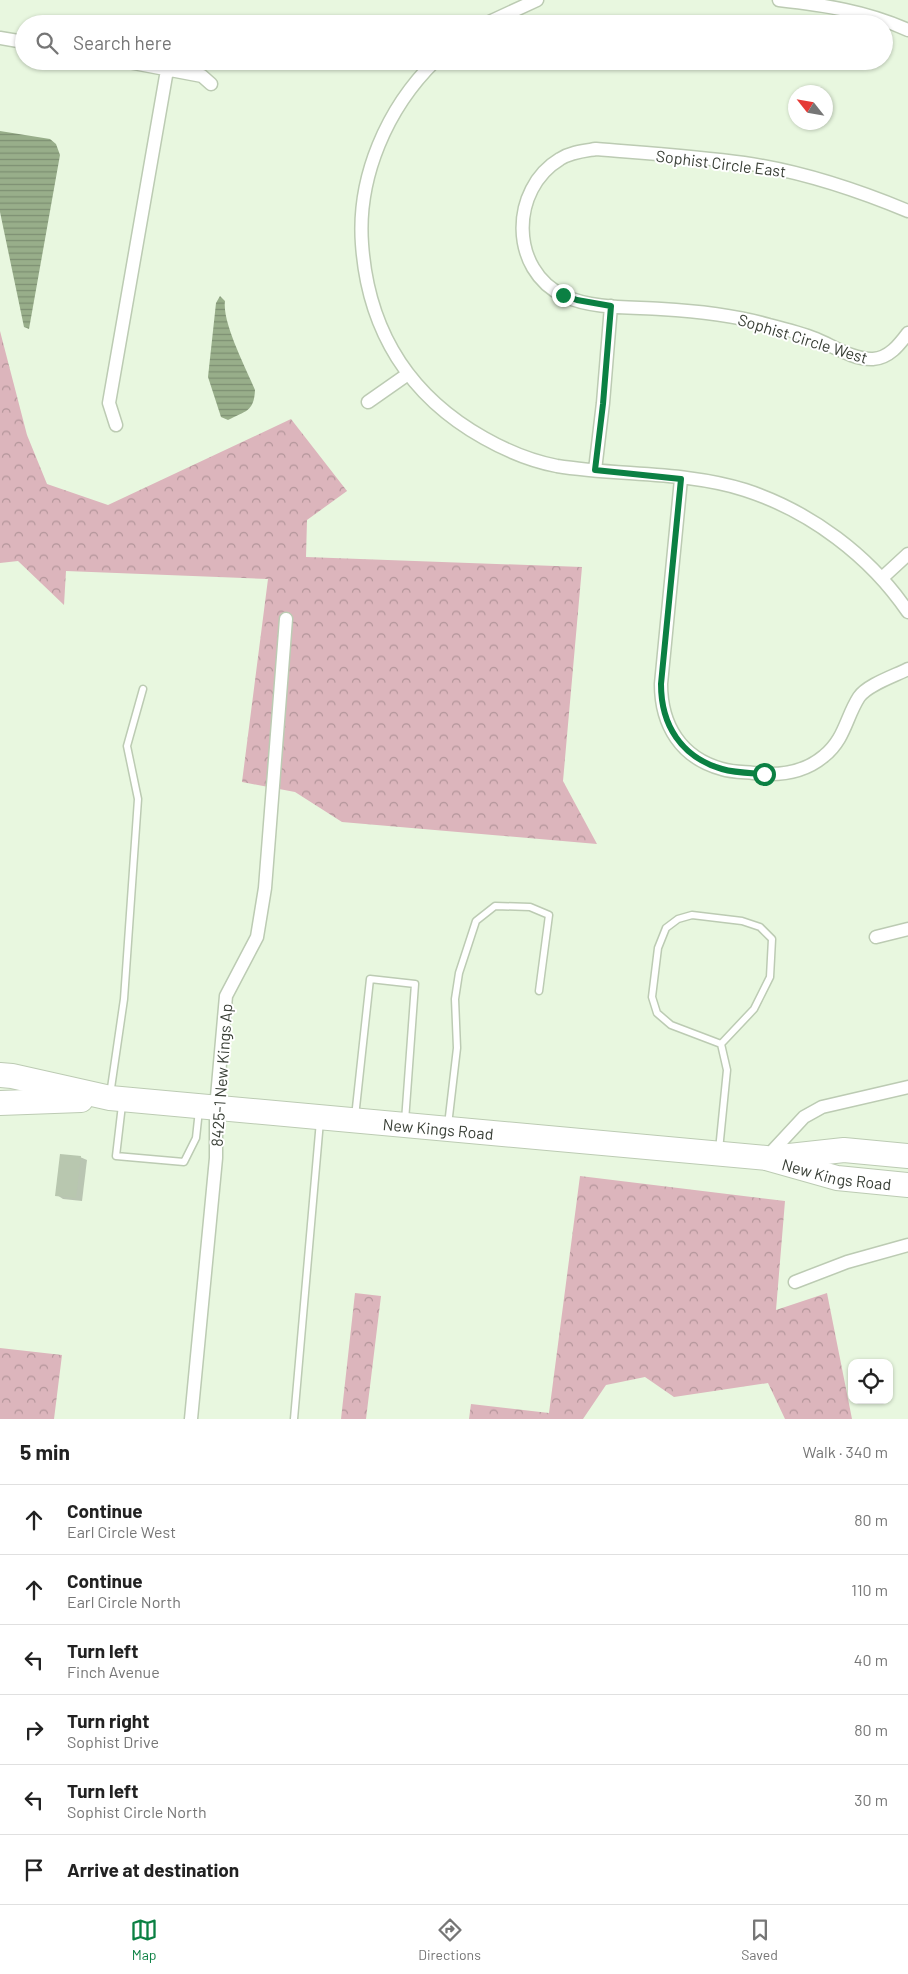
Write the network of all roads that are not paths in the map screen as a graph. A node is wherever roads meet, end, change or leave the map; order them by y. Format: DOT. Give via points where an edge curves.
graph roads {
  1 [pos="537,0"];
  2 [pos="779,0"];
  3 [pos="503,15"];
  4 [pos="868,15"];
  5 [pos="893,24"];
  6 [pos="908,30"];
  7 [pos="0,38"];
  8 [pos="15,40"];
  9 [pos="167,70"];
  10 [pos="427,70"];
  11 [pos="212,84"];
  12 [pos="559,160"];
  13 [pos="908,211"];
  14 [pos="611,306"];
  15 [pos="908,333"];
  16 [pos="408,374"];
  17 [pos="368,402"];
  18 [pos="116,425"];
  19 [pos="595,470"];
  20 [pos="681,479"];
  21 [pos="908,554"];
  22 [pos="882,578"];
  23 [pos="908,612"];
  24 [pos="286,619"];
  25 [pos="908,669"];
  26 [pos="144,690"];
  27 [pos="908,928"];
  28 [pos="876,937"];
  29 [pos="539,991"];
  30 [pos="722,1044"];
  31 [pos="0,1075"];
  32 [pos="908,1086"];
  33 [pos="116,1099"];
  34 [pos="0,1103"];
  35 [pos="208,1107"];
  36 [pos="321,1118"];
  37 [pos="355,1121"];
  38 [pos="405,1125"];
  39 [pos="448,1129"];
  40 [pos="718,1154"];
  41 [pos="908,1156"];
  42 [pos="766,1158"];
  43 [pos="908,1185"];
  44 [pos="908,1245"];
  45 [pos="795,1282"];
  46 [pos="191,1419"];
  47 [pos="294,1419"];
  1 -- 3 [label="street"];
  2 -- 4 [label="street"];
  5 -- 6 [label="street"];
  7 -- 8 [label="street"];
  9 -- 11 [label="street" via="202,76"];
  9 -- 18 [label="street" via="109,403"];
  10 -- 16 [label="street" via="401,102 383,135 366,182 361,236 368,288 384,334"];
  12 -- 13 [label="street, Sophist Circle East" via="574,152 596,149 744,163 825,181"];
  12 -- 14 [label="street, Sophist Circle West" via="531,189 525,206 522,232 528,257 548,285 563,295"];
  14 -- 15 [label="street, Sophist Circle West" via="732,316 814,338 865,359 887,355"];
  14 -- 19 [label="street"];
  16 -- 17 [label="street"];
  16 -- 19 [label="street" via="456,421 499,446 549,464"];
  19 -- 20 [label="street"];
  20 -- 22 [label="street" via="711,482 770,500 826,531"];
  20 -- 25 [label="street" via="661,700 673,735 687,750 703,762 724,770 764,774 786,773 807,767 825,755 838,740 860,696 867,689"];
  21 -- 22 [label="street"];
  22 -- 23 [label="street"];
  24 -- 35 [label="street, 8425-1 New Kings Ap" via="260,927 226,996"];
  26 -- 33 [label="lane" via="127,746 138,798"];
  27 -- 28 [label="street"];
  29 -- 39 [label="lane" via="549,915 530,907 495,906 476,921 458,973 455,999 457,1048"];
  30 -- 30 [label="lane" via="670,1025 657,1013 652,997 658,948 666,928 678,919 692,915 742,921 760,927 772,939 770,977 754,1009"];
  30 -- 40 [label="lane" via="728,1070"];
  31 -- 33 [label="highway, New Kings Road"];
  32 -- 42 [label="street" via="822,1108 804,1117"];
  33 -- 34 [label="highway, New Kings Road"];
  33 -- 35 [label="highway, New Kings Road"];
  33 -- 35 [label="lane" via="116,1156 184,1162"];
  35 -- 36 [label="highway, New Kings Road"];
  35 -- 46 [label="street, 8425-1 New Kings Ap" via="216,1158"];
  36 -- 37 [label="highway, New Kings Road"];
  36 -- 47 [label="lane"];
  37 -- 38 [label="highway, New Kings Road"];
  37 -- 38 [label="lane" via="370,979 415,984"];
  38 -- 39 [label="highway, New Kings Road"];
  39 -- 40 [label="highway, New Kings Road"];
  40 -- 42 [label="highway, New Kings Road"];
  41 -- 42 [label="highway, New Kings Road" via="844,1150"];
  42 -- 43 [label="highway, New Kings Road" via="838,1178"];
  44 -- 45 [label="street" via="847,1262"];
}
